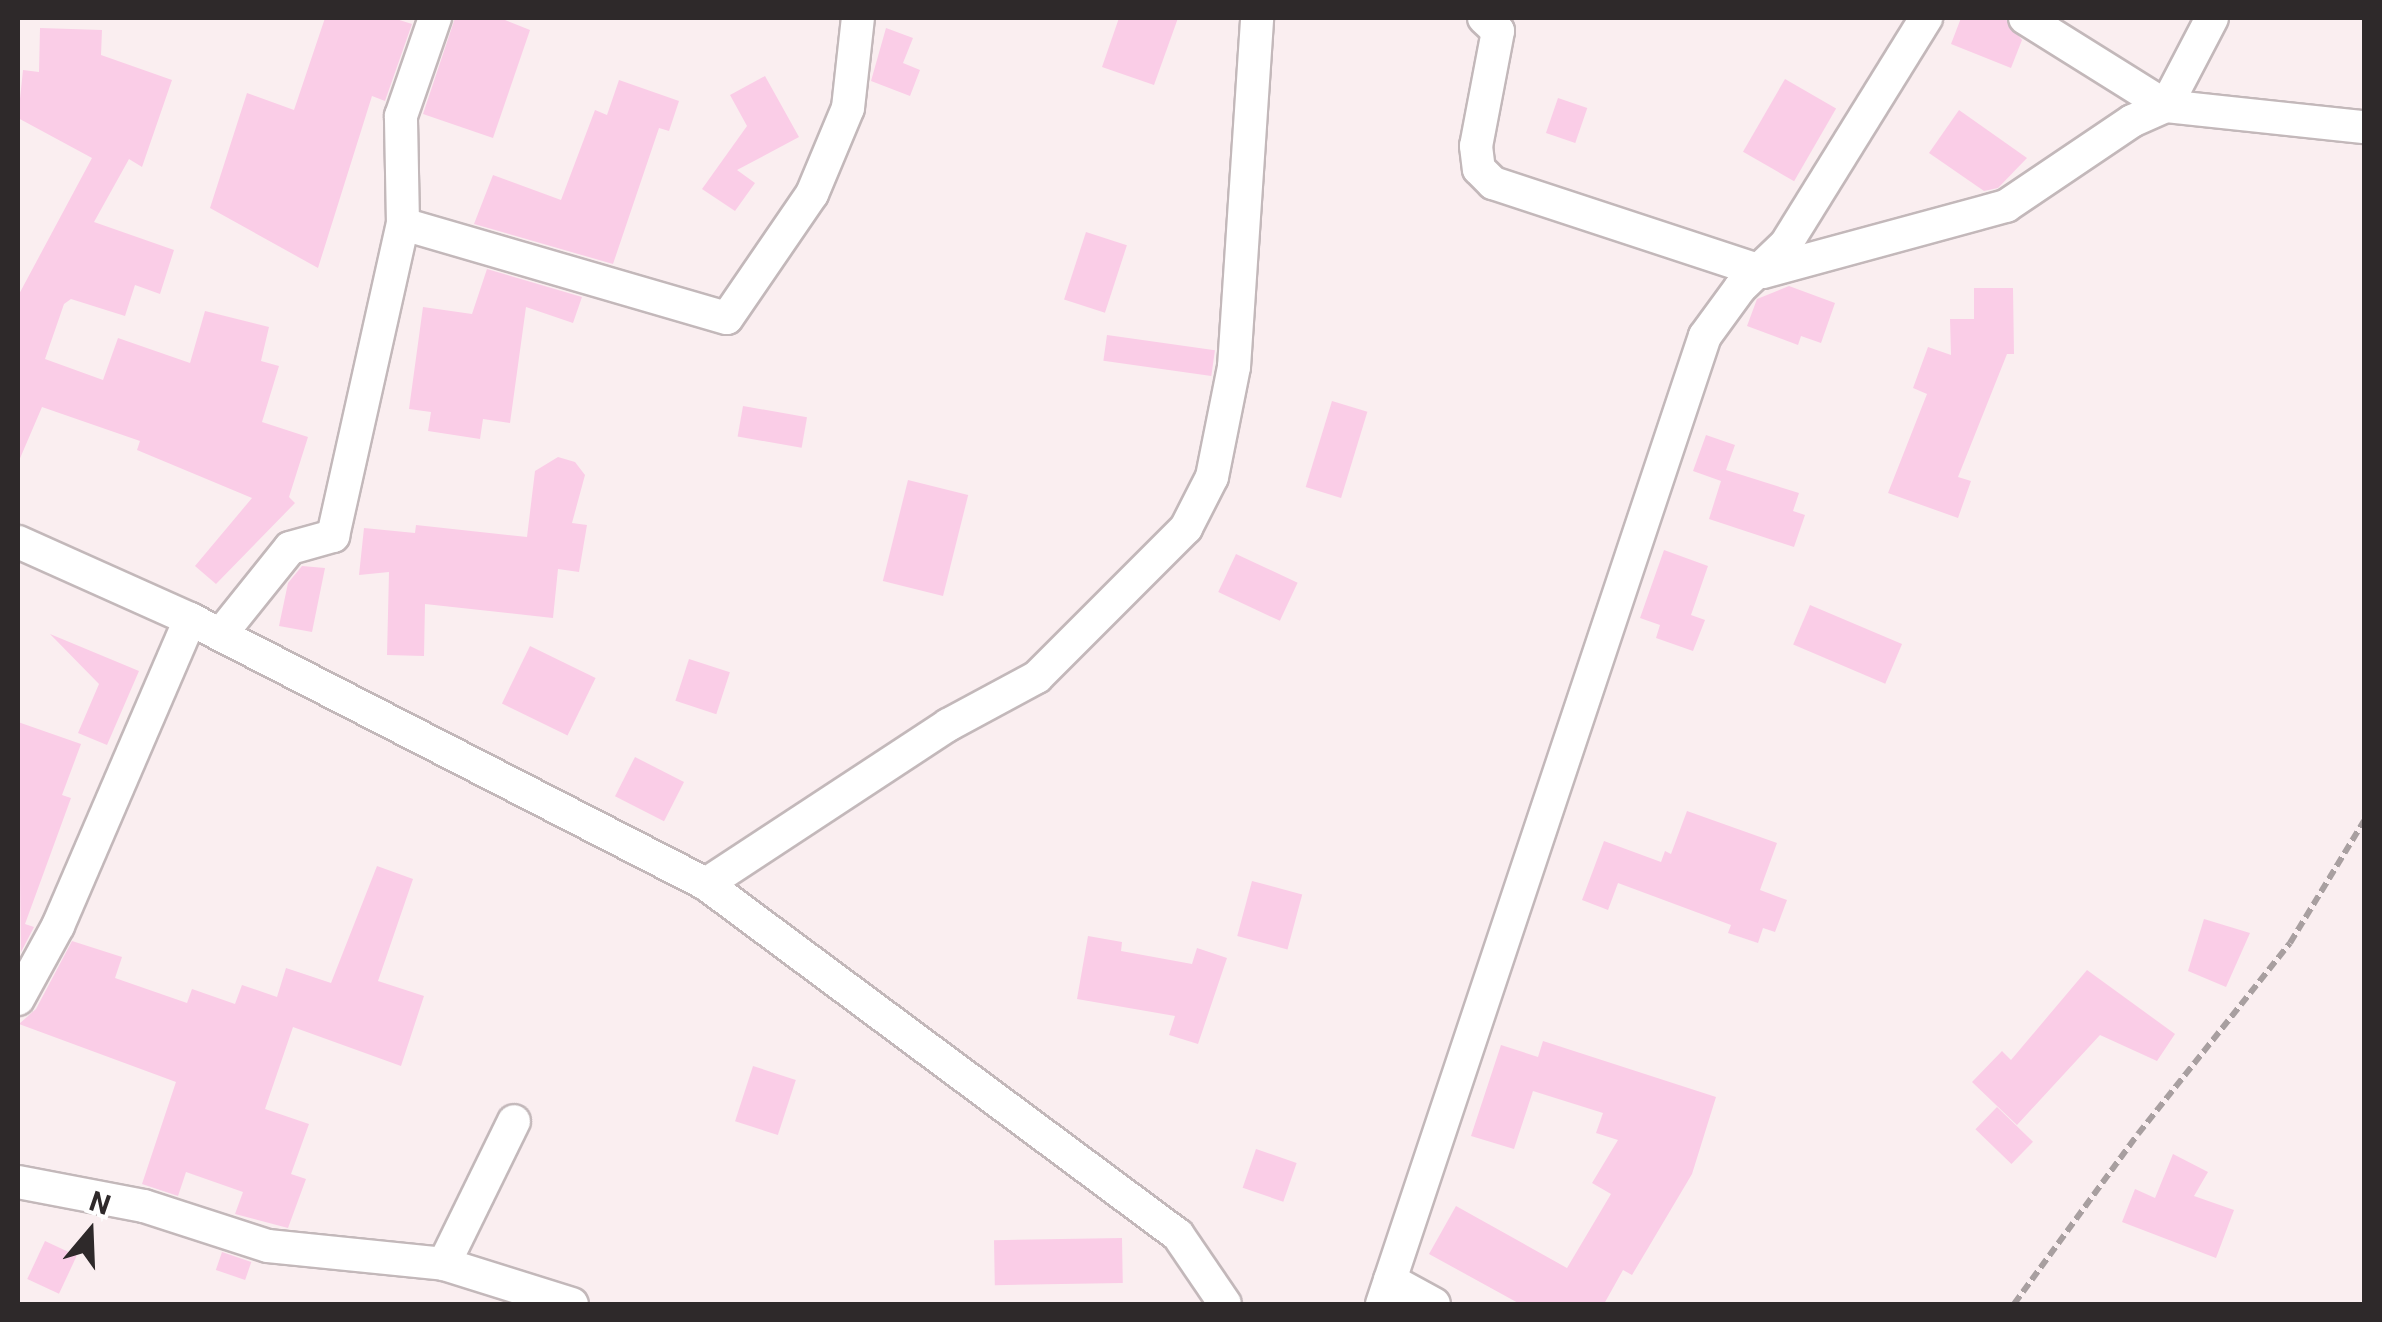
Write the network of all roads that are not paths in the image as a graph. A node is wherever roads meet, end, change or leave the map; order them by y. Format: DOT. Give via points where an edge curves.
graph roads {
  1 [pos="436,18"];
  2 [pos="858,18"];
  3 [pos="1257,18"];
  4 [pos="1484,18"];
  5 [pos="1926,18"];
  6 [pos="2025,18"];
  7 [pos="2212,18"];
  8 [pos="2166,106"];
  9 [pos="2364,128"];
  10 [pos="403,224"];
  11 [pos="1763,272"];
  12 [pos="19,544"];
  13 [pos="190,619"];
  14 [pos="221,634"];
  15 [pos="706,884"];
  16 [pos="18,999"];
  17 [pos="514,1121"];
  18 [pos="18,1182"];
  19 [pos="444,1264"];
  20 [pos="1386,1292"];
  21 [pos="572,1304"];
  22 [pos="1225,1304"];
  23 [pos="1434,1304"];
  1 -- 10 [label="street" via="401,116"];
  2 -- 10 [label="street" via="848,108 812,194 727,318"];
  3 -- 15 [label="street" via="1234,367 1212,477 1186,528 1037,677 948,725"];
  4 -- 11 [label="street" via="1498,31 1476,146 1479,169 1493,183"];
  5 -- 11 [label="street"];
  6 -- 8 [label="street"];
  7 -- 8 [label="street"];
  8 -- 9 [label="street"];
  8 -- 11 [label="street" via="1988,215"];
  10 -- 14 [label="street" via="333,536 290,548"];
  11 -- 20 [label="street" via="1740,288 1704,336"];
  12 -- 13 [label="street"];
  13 -- 14 [label="street"];
  13 -- 16 [label="street" via="58,926"];
  14 -- 15 [label="street"];
  15 -- 22 [label="street" via="1178,1235"];
  17 -- 19 [label="street"];
  18 -- 19 [label="street" via="144,1206 268,1246"];
  19 -- 21 [label="street"];
  20 -- 23 [label="street"];
}
